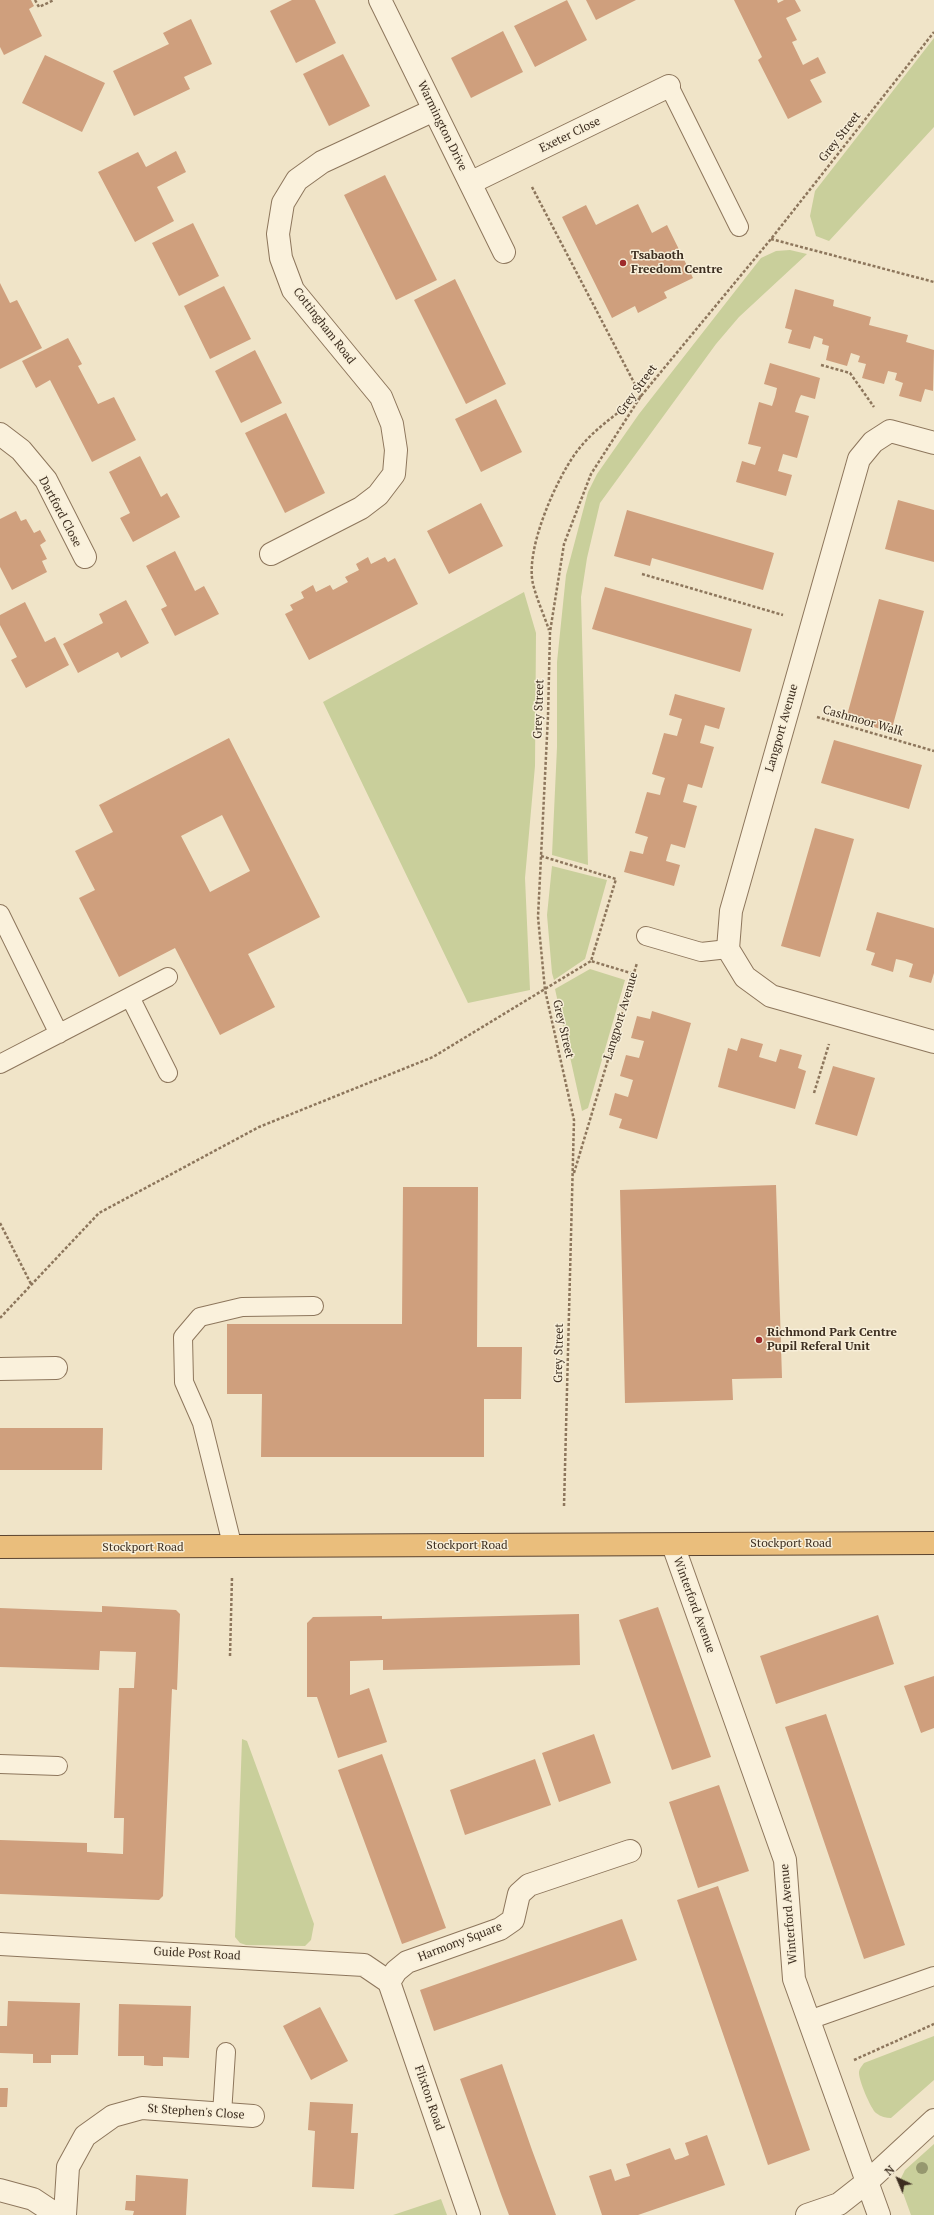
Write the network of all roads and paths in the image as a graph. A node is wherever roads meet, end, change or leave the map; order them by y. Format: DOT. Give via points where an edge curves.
graph roads {
  1 [pos="35,0"];
  2 [pos="54,0"];
  3 [pos="380,0"];
  4 [pos="934,32"];
  5 [pos="669,86"];
  6 [pos="434,110"];
  7 [pos="529,181"];
  8 [pos="470,183"];
  9 [pos="739,227"];
  10 [pos="772,239"];
  11 [pos="504,252"];
  12 [pos="934,282"];
  13 [pos="821,365"];
  14 [pos="641,396"];
  15 [pos="890,431"];
  16 [pos="0,434"];
  17 [pos="934,442"];
  18 [pos="271,554"];
  19 [pos="85,557"];
  20 [pos="642,574"];
  21 [pos="812,623"];
  22 [pos="550,632"];
  23 [pos="788,709"];
  24 [pos="934,751"];
  25 [pos="542,856"];
  26 [pos="0,914"];
  27 [pos="646,936"];
  28 [pos="728,949"];
  29 [pos="591,961"];
  30 [pos="634,974"];
  31 [pos="168,977"];
  32 [pos="545,990"];
  33 [pos="130,997"];
  34 [pos="838,1015"];
  35 [pos="59,1034"];
  36 [pos="934,1042"];
  37 [pos="0,1064"];
  38 [pos="168,1073"];
  39 [pos="814,1093"];
  40 [pos="573,1177"];
  41 [pos="0,1223"];
  42 [pos="31,1284"];
  43 [pos="314,1306"];
  44 [pos="0,1318"];
  45 [pos="56,1368"];
  46 [pos="0,1369"];
  47 [pos="564,1506"];
  48 [pos="934,1543"];
  49 [pos="672,1545"];
  50 [pos="0,1547"];
  51 [pos="233,1548"];
  52 [pos="230,1656"];
  53 [pos="0,1764"];
  54 [pos="58,1766"];
  55 [pos="630,1851"];
  56 [pos="0,1944"];
  57 [pos="934,1976"];
  58 [pos="389,1982"];
  59 [pos="809,2020"];
  60 [pos="934,2024"];
  61 [pos="226,2052"];
  62 [pos="848,2063"];
  63 [pos="222,2114"];
  64 [pos="253,2116"];
  65 [pos="934,2120"];
  66 [pos="867,2182"];
  67 [pos="0,2190"];
  68 [pos="57,2215"];
  69 [pos="64,2215"];
  70 [pos="469,2215"];
  71 [pos="807,2215"];
  72 [pos="879,2215"];
  1 -- 2 [label="path" via="39,7"];
  3 -- 6 [label="street, Warmington Drive"];
  4 -- 10 [label="path, Grey Street"];
  5 -- 8 [label="street, Exeter Close"];
  5 -- 9 [label="lane"];
  6 -- 8 [label="street, Warmington Drive"];
  6 -- 18 [label="street, Cottingham Road" via="322,162 297,180 283,203 278,234 281,258 293,290 381,397 392,424 396,450 394,474 378,495 361,508"];
  7 -- 14 [label="path"];
  8 -- 11 [label="street, Warmington Drive"];
  10 -- 12 [label="path"];
  10 -- 14 [label="path, Grey Street"];
  13 -- 15 [label="path" via="850,373"];
  14 -- 22 [label="path, Grey Street" via="591,474 564,544"];
  14 -- 22 [label="path" via="605,423 575,454 551,498 533,549 533,583"];
  15 -- 17 [label="street"];
  15 -- 21 [label="street, Langport Avenue" via="873,442 859,459"];
  16 -- 19 [label="street, Dartford Close" via="20,450 46,480"];
  20 -- 21 [label="path"];
  21 -- 23 [label="street, Langport Avenue"];
  22 -- 25 [label="path, Grey Street"];
  23 -- 24 [label="path, Cashmoor Walk"];
  23 -- 28 [label="street, Langport Avenue" via="731,911"];
  25 -- 29 [label="path" via="616,879"];
  25 -- 32 [label="path, Grey Street" via="538,916"];
  26 -- 35 [label="lane"];
  27 -- 28 [label="lane" via="701,952"];
  27 -- 30 [label="path, Langport Avenue"];
  28 -- 34 [label="street" via="745,977 770,996"];
  29 -- 30 [label="path"];
  29 -- 32 [label="path"];
  30 -- 40 [label="path, Langport Avenue"];
  31 -- 33 [label="lane"];
  32 -- 40 [label="path, Grey Street" via="574,1120"];
  32 -- 42 [label="path" via="433,1057 259,1127 98,1212"];
  33 -- 35 [label="lane"];
  33 -- 38 [label="lane"];
  34 -- 36 [label="street"];
  34 -- 39 [label="path"];
  35 -- 37 [label="lane"];
  40 -- 47 [label="path, Grey Street"];
  41 -- 42 [label="path"];
  42 -- 44 [label="path"];
  43 -- 51 [label="lane" via="242,1308 200,1317 183,1338 184,1382 202,1423"];
  45 -- 46 [label="street"];
  48 -- 49 [label="highway, Stockport Road"];
  49 -- 51 [label="highway, Stockport Road"];
  49 -- 59 [label="street, Winterford Avenue" via="785,1860 794,1979"];
  50 -- 51 [label="highway, Stockport Road"];
  51 -- 52 [label="path"];
  53 -- 54 [label="lane"];
  55 -- 58 [label="street, Harmony Square" via="529,1885 519,1894 513,1920 500,1929 407,1962 396,1971"];
  56 -- 58 [label="street, Guide Post Road" via="364,1965"];
  57 -- 59 [label="lane"];
  58 -- 70 [label="street, Flixton Road"];
  59 -- 66 [label="street, Winterford Avenue"];
  60 -- 62 [label="path"];
  61 -- 63 [label="lane"];
  63 -- 64 [label="street, St Stephen's Close"];
  63 -- 69 [label="street, St Stephen's Close" via="142,2108 113,2116 85,2136 68,2167"];
  65 -- 66 [label="street"];
  66 -- 71 [label="street" via="840,2204"];
  66 -- 72 [label="street, Winterford Avenue"];
  67 -- 68 [label="street" via="33,2199"];
}
